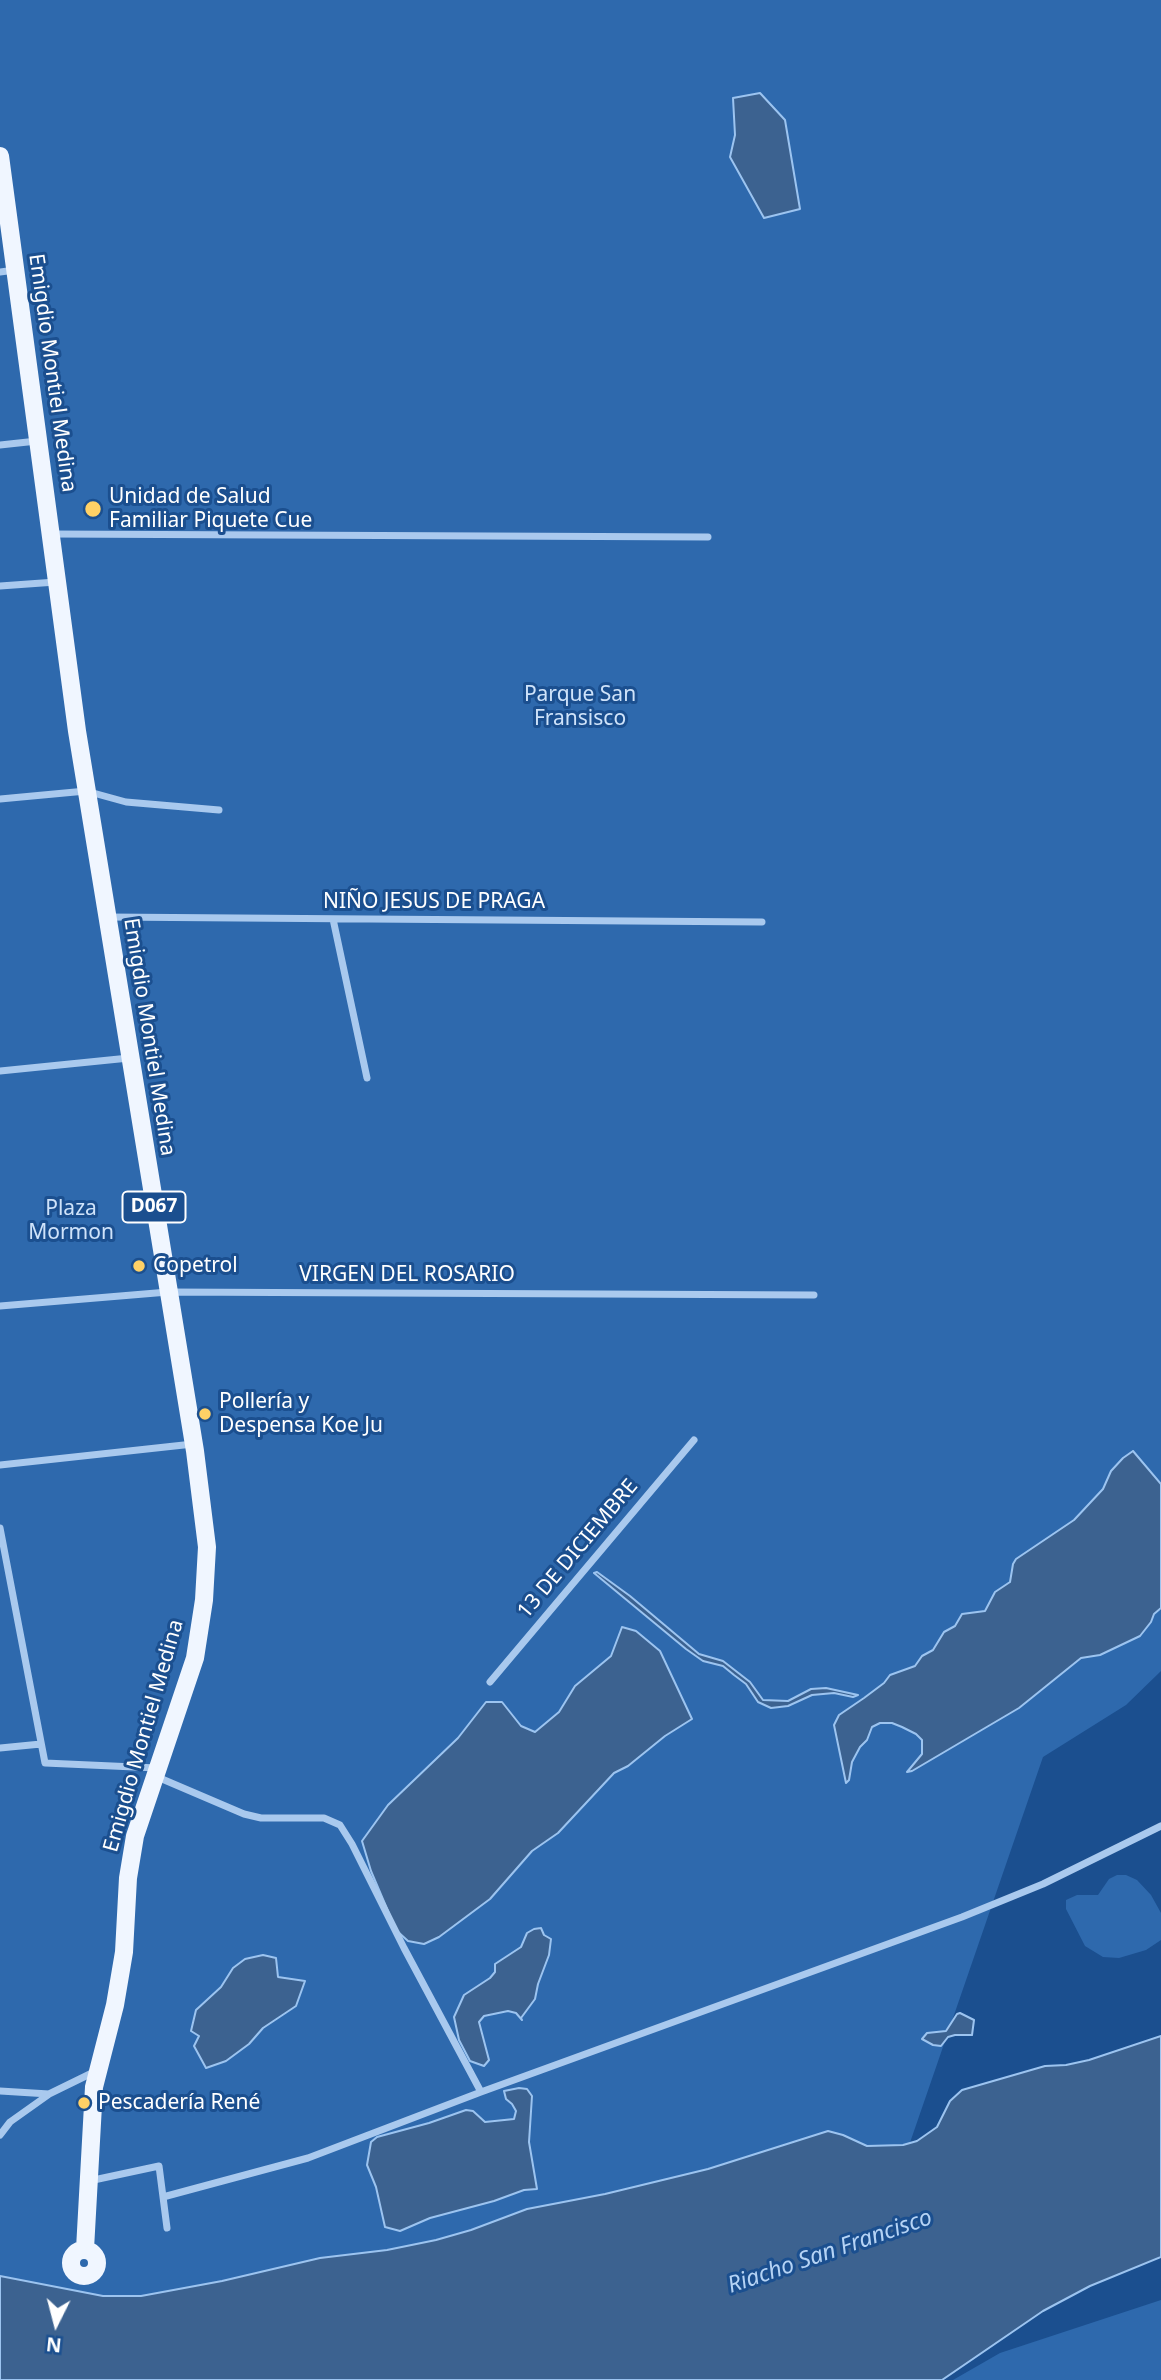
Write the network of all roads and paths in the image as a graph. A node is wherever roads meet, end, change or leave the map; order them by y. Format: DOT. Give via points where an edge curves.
graph roads {
  1 [pos="0,156"];
  2 [pos="8,271"];
  3 [pos="38,441"];
  4 [pos="0,445"];
  5 [pos="50,534"];
  6 [pos="708,537"];
  7 [pos="57,582"];
  8 [pos="0,586"];
  9 [pos="86,791"];
  10 [pos="0,799"];
  11 [pos="219,810"];
  12 [pos="106,917"];
  13 [pos="333,919"];
  14 [pos="762,922"];
  15 [pos="130,1058"];
  16 [pos="0,1071"];
  17 [pos="367,1078"];
  18 [pos="168,1292"];
  19 [pos="814,1295"];
  20 [pos="0,1306"];
  21 [pos="694,1440"];
  22 [pos="193,1444"];
  23 [pos="0,1465"];
  24 [pos="0,1528"];
  25 [pos="3,1568"];
  26 [pos="490,1682"];
  27 [pos="37,1744"];
  28 [pos="0,1748"];
  29 [pos="156,1772"];
  30 [pos="1161,1826"];
  31 [pos="98,2070"];
  32 [pos="0,2091"];
  33 [pos="481,2092"];
  34 [pos="49,2094"];
  35 [pos="0,2136"];
  36 [pos="89,2181"];
  37 [pos="163,2197"];
  38 [pos="167,2228"];
  39 [pos="85,2249"];
  1 -- 2 [label="main road, Emigdio Montiel Medina / D067"];
  2 -- 3 [label="main road, Emigdio Montiel Medina / D067"];
  3 -- 4 [label="street"];
  3 -- 5 [label="main road, Emigdio Montiel Medina / D067"];
  5 -- 6 [label="street"];
  5 -- 7 [label="main road, Emigdio Montiel Medina / D067"];
  7 -- 8 [label="street"];
  7 -- 9 [label="main road, Emigdio Montiel Medina / D067"];
  9 -- 10 [label="street"];
  9 -- 11 [label="street" via="126,803"];
  9 -- 12 [label="main road, Emigdio Montiel Medina / D067"];
  12 -- 13 [label="street, NIÑO JESUS DE PRAGA"];
  12 -- 15 [label="main road, Emigdio Montiel Medina / D067"];
  13 -- 14 [label="street, NIÑO JESUS DE PRAGA"];
  13 -- 17 [label="street"];
  15 -- 16 [label="street"];
  15 -- 18 [label="main road, Emigdio Montiel Medina / D067"];
  18 -- 19 [label="street, VIRGEN DEL ROSARIO"];
  18 -- 20 [label="street, VIRGEN DEL ROSARIO"];
  18 -- 22 [label="main road, Emigdio Montiel Medina / D067"];
  21 -- 26 [label="street, 13 DE DICIEMBRE"];
  22 -- 23 [label="street"];
  22 -- 29 [label="main road, Emigdio Montiel Medina / D067" via="207,1546 204,1600 195,1658"];
  24 -- 25 [label="street"];
  25 -- 27 [label="street"];
  27 -- 28 [label="street"];
  27 -- 29 [label="street" via="45,1763"];
  29 -- 31 [label="main road, Emigdio Montiel Medina / D067" via="135,1836 124,1952"];
  29 -- 33 [label="street" via="244,1814 324,1818 340,1825"];
  30 -- 33 [label="street" via="1043,1884 962,1917"];
  31 -- 34 [label="street"];
  31 -- 36 [label="main road, Emigdio Montiel Medina / D067"];
  32 -- 34 [label="street"];
  33 -- 37 [label="street" via="308,2158"];
  34 -- 35 [label="street" via="10,2122"];
  36 -- 37 [label="street" via="159,2166"];
  36 -- 39 [label="main road, Emigdio Montiel Medina / D067"];
  37 -- 38 [label="street"];
}
